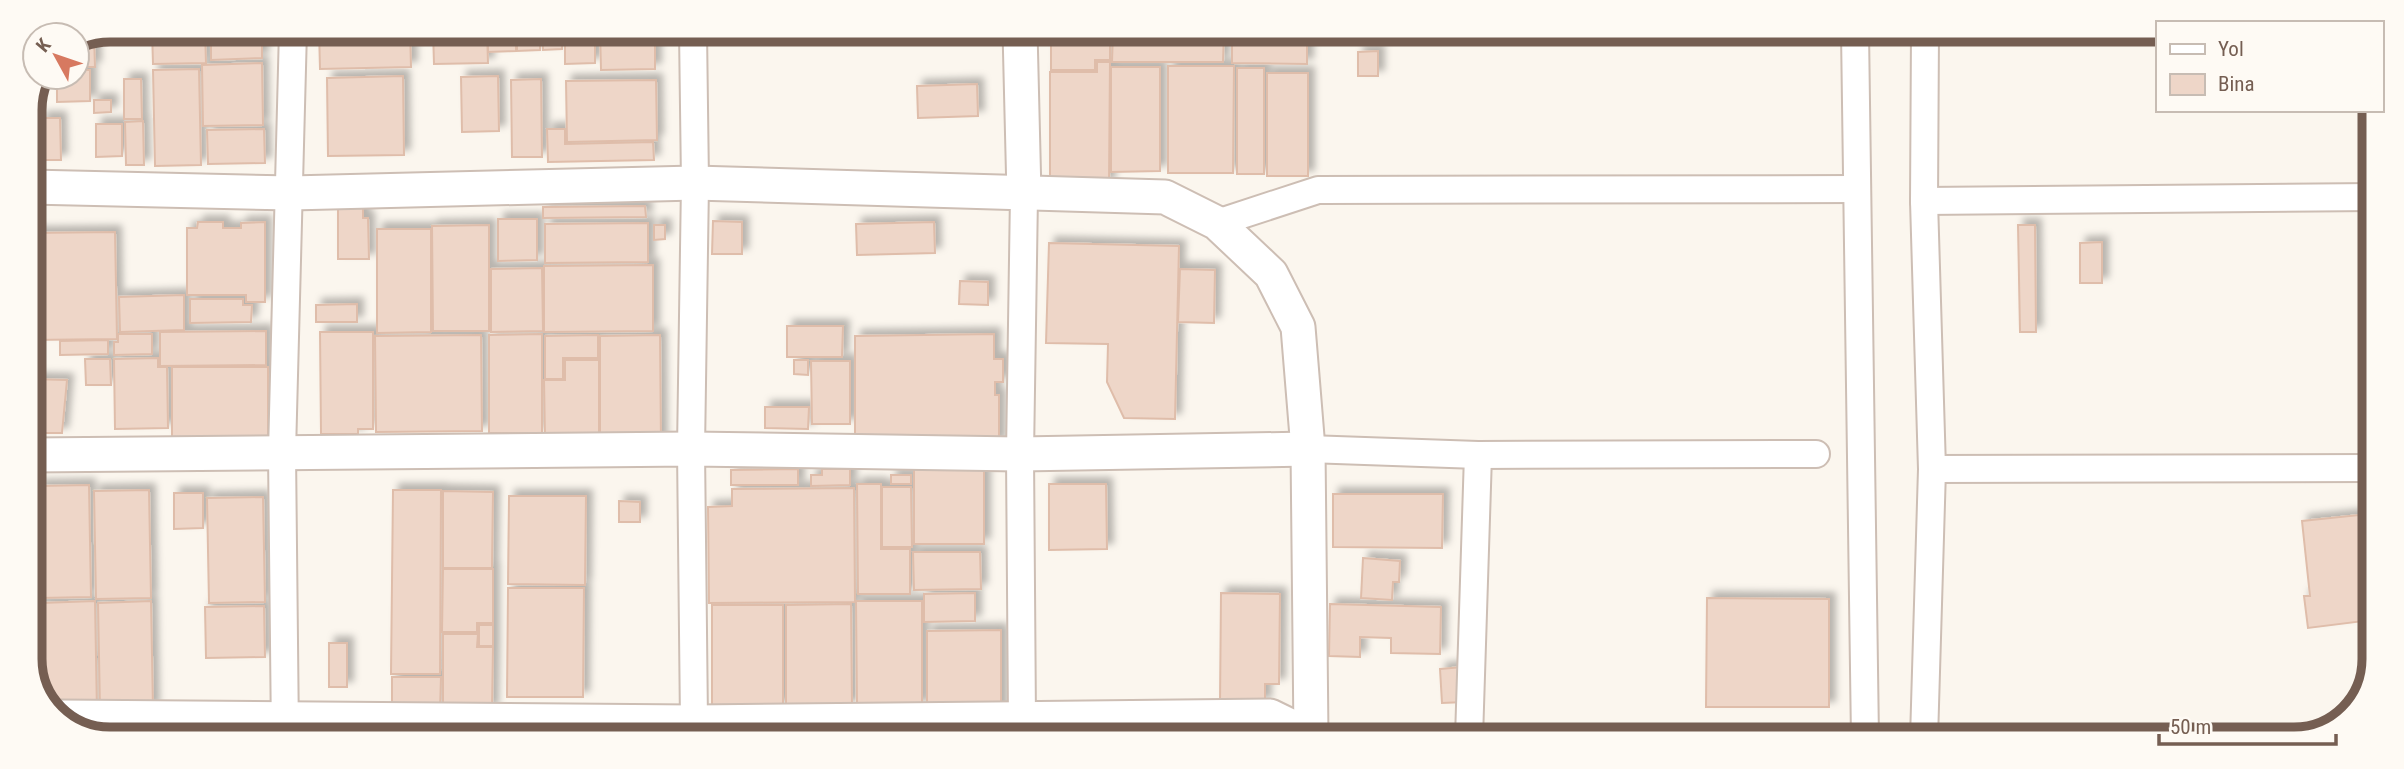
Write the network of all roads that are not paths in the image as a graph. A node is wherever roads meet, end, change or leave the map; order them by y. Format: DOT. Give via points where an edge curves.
graph roads {
  1 [pos="293,42"];
  2 [pos="693,42"];
  3 [pos="1020,42"];
  4 [pos="1855,42"];
  5 [pos="1925,42"];
  6 [pos="695,183"];
  7 [pos="42,187"];
  8 [pos="1857,189"];
  9 [pos="291,193"];
  10 [pos="1024,195"];
  11 [pos="2362,197"];
  12 [pos="1924,201"];
  13 [pos="1217,223"];
  14 [pos="691,449"];
  15 [pos="1308,450"];
  16 [pos="282,452"];
  17 [pos="1020,454"];
  18 [pos="1816,454"];
  19 [pos="42,455"];
  20 [pos="1478,455"];
  21 [pos="2362,468"];
  22 [pos="1932,470"];
  23 [pos="78,719"];
  24 [pos="1022,721"];
  25 [pos="694,722"];
  26 [pos="285,727"];
  27 [pos="1291,727"];
  28 [pos="1310,727"];
  29 [pos="1469,727"];
  30 [pos="1865,727"];
  31 [pos="1924,727"];
  1 -- 9 [label="street"];
  2 -- 6 [label="street"];
  3 -- 10 [label="street"];
  4 -- 8 [label="street"];
  5 -- 12 [label="street"];
  6 -- 9 [label="street"];
  6 -- 10 [label="street"];
  6 -- 14 [label="street"];
  7 -- 9 [label="street"];
  8 -- 13 [label="street" via="1318,190"];
  8 -- 30 [label="street"];
  9 -- 16 [label="street"];
  10 -- 13 [label="street" via="1165,197"];
  10 -- 17 [label="street"];
  11 -- 12 [label="street"];
  12 -- 22 [label="street"];
  13 -- 15 [label="street" via="1271,274 1298,327"];
  14 -- 16 [label="street"];
  14 -- 17 [label="street"];
  14 -- 25 [label="street"];
  15 -- 17 [label="street"];
  15 -- 20 [label="street"];
  15 -- 28 [label="street"];
  16 -- 19 [label="street"];
  16 -- 26 [label="street"];
  17 -- 24 [label="street"];
  18 -- 20 [label="street"];
  20 -- 29 [label="street"];
  21 -- 22 [label="street"];
  22 -- 31 [label="street"];
  23 -- 26 [label="street"];
  24 -- 25 [label="street"];
  24 -- 27 [label="street" via="1270,716"];
  25 -- 26 [label="street"];
}
